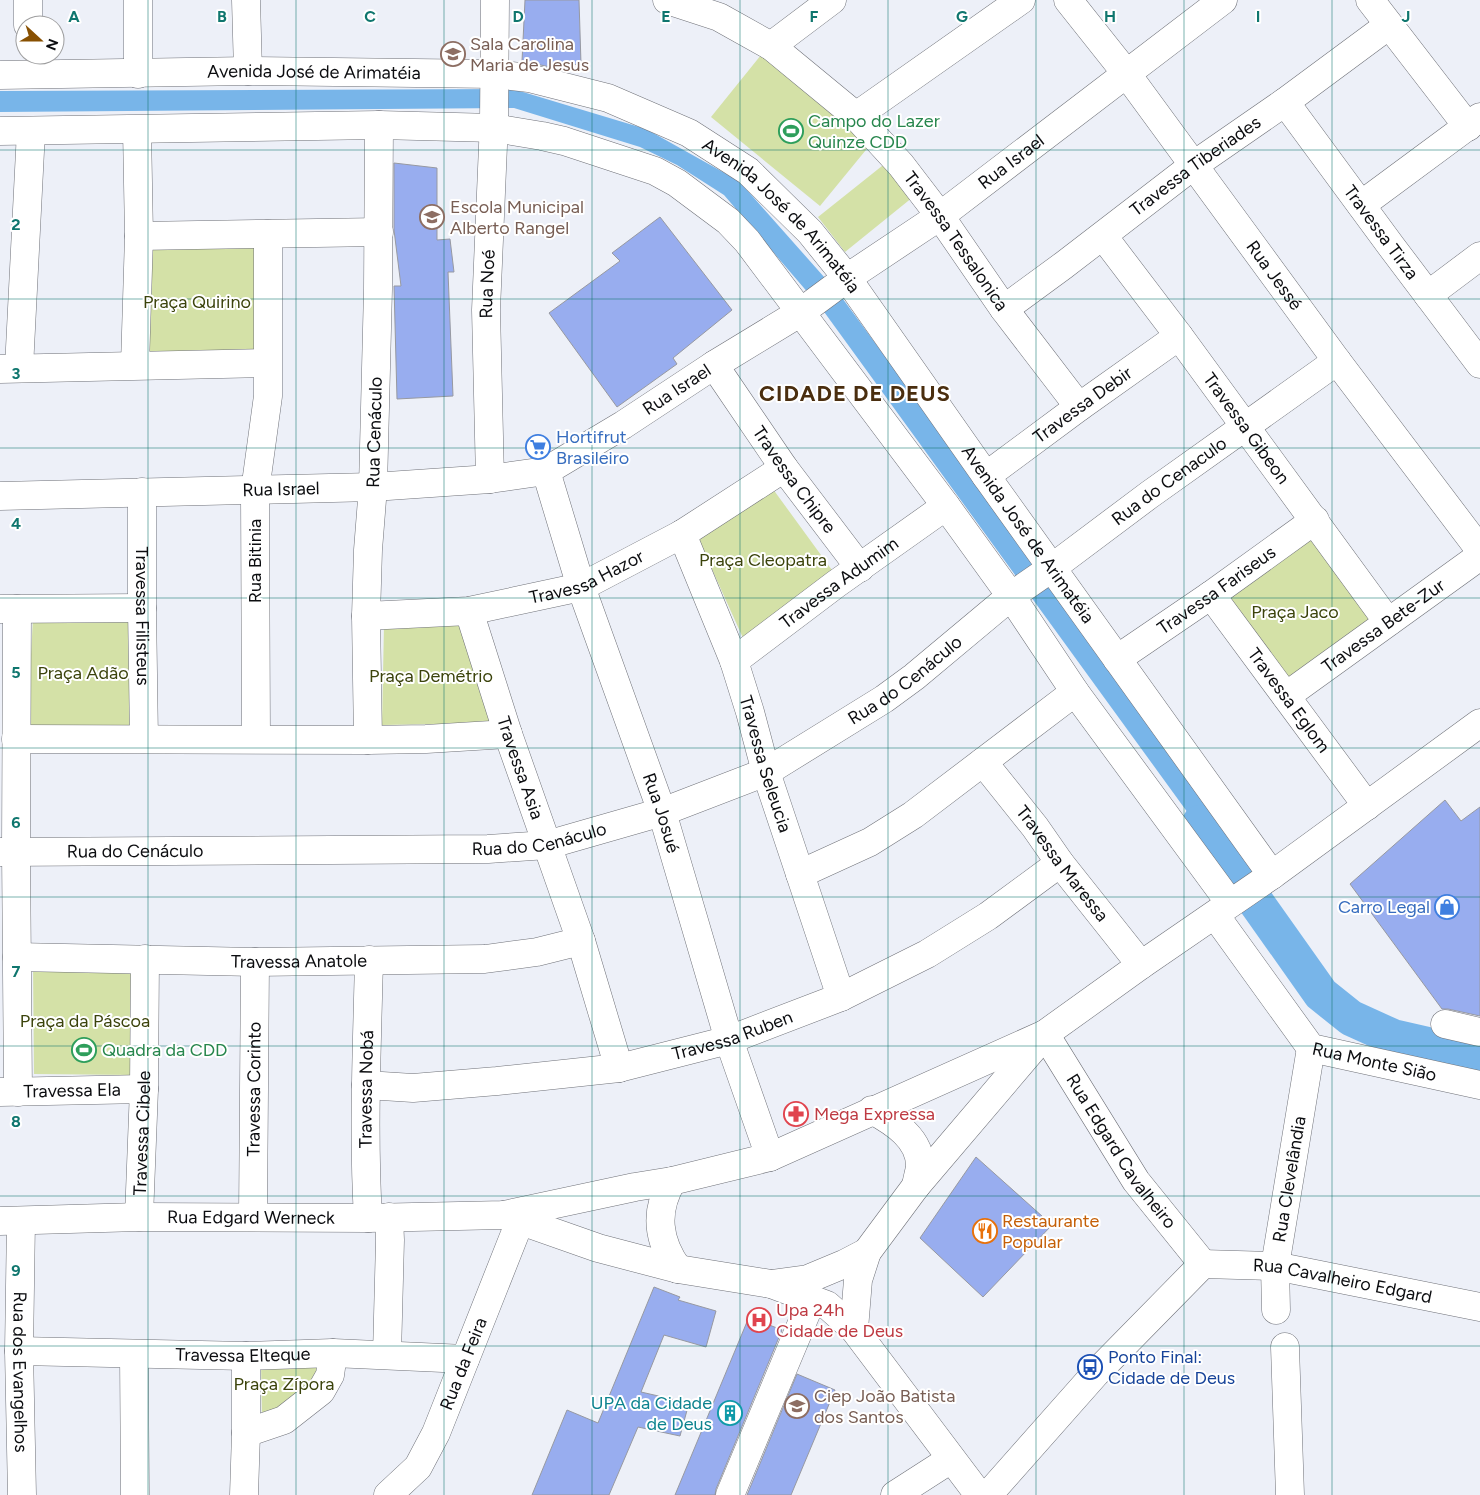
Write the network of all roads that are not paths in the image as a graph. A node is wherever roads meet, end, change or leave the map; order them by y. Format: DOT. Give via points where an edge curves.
graph roads {
  1 [pos="28,0"];
  2 [pos="138,0"];
  3 [pos="246,0"];
  4 [pos="495,0"];
  5 [pos="667,0"];
  6 [pos="832,0"];
  7 [pos="1020,0"];
  8 [pos="1068,0"];
  9 [pos="1223,0"];
  10 [pos="1370,0"];
  11 [pos="719,9"];
  12 [pos="28,15"];
  13 [pos="1389,25"];
  14 [pos="771,46"];
  15 [pos="29,65"];
  16 [pos="248,71"];
  17 [pos="1126,73"];
  18 [pos="138,74"];
  19 [pos="0,75"];
  20 [pos="495,77"];
  21 [pos="1285,102"];
  22 [pos="856,116"];
  23 [pos="1474,122"];
  24 [pos="379,125"];
  25 [pos="494,125"];
  26 [pos="138,130"];
  27 [pos="0,131"];
  28 [pos="31,131"];
  29 [pos="1194,165"];
  30 [pos="1361,205"];
  31 [pos="940,216"];
  32 [pos="379,232"];
  33 [pos="268,234"];
  34 [pos="139,236"];
  35 [pos="1103,236"];
  36 [pos="1480,256"];
  37 [pos="843,280"];
  38 [pos="1428,295"];
  39 [pos="1004,308"];
  40 [pos="804,310"];
  41 [pos="1179,336"];
  42 [pos="1337,361"];
  43 [pos="267,363"];
  44 [pos="1480,364"];
  45 [pos="135,365"];
  46 [pos="714,365"];
  47 [pos="9,369"];
  48 [pos="1079,407"];
  49 [pos="1244,426"];
  50 [pos="784,468"];
  51 [pos="546,471"];
  52 [pos="986,476"];
  53 [pos="490,479"];
  54 [pos="373,486"];
  55 [pos="255,491"];
  56 [pos="142,492"];
  57 [pos="0,496"];
  58 [pos="946,506"];
  59 [pos="1315,520"];
  60 [pos="682,534"];
  61 [pos="1480,550"];
  62 [pos="1480,556"];
  63 [pos="860,568"];
  64 [pos="1048,570"];
  65 [pos="581,586"];
  66 [pos="1014,593"];
  67 [pos="1211,595"];
  68 [pos="142,608"];
  69 [pos="8,609"];
  70 [pos="469,612"];
  71 [pos="366,616"];
  72 [pos="1388,622"];
  73 [pos="1117,659"];
  74 [pos="734,661"];
  75 [pos="1075,692"];
  76 [pos="1286,696"];
  77 [pos="1480,723"];
  78 [pos="508,734"];
  79 [pos="16,739"];
  80 [pos="144,739"];
  81 [pos="256,739"];
  82 [pos="368,740"];
  83 [pos="983,762"];
  84 [pos="766,772"];
  85 [pos="1367,806"];
  86 [pos="662,812"];
  87 [pos="547,845"];
  88 [pos="8,851"];
  89 [pos="1060,863"];
  90 [pos="800,874"];
  91 [pos="1268,878"];
  92 [pos="1228,905"];
  93 [pos="581,942"];
  94 [pos="18,958"];
  95 [pos="145,959"];
  96 [pos="369,960"];
  97 [pos="255,962"];
  98 [pos="1141,965"];
  99 [pos="841,997"];
  100 [pos="1445,1024"];
  101 [pos="1480,1032"];
  102 [pos="1045,1034"];
  103 [pos="729,1040"];
  104 [pos="1311,1048"];
  105 [pos="619,1068"];
  106 [pos="366,1085"];
  107 [pos="1480,1085"];
  108 [pos="144,1089"];
  109 [pos="9,1092"];
  110 [pos="872,1110"];
  111 [pos="770,1156"];
  112 [pos="672,1182"];
  113 [pos="916,1186"];
  114 [pos="139,1217"];
  115 [pos="253,1217"];
  116 [pos="378,1218"];
  117 [pos="512,1218"];
  118 [pos="11,1221"];
  119 [pos="867,1252"];
  120 [pos="1203,1264"];
  121 [pos="1275,1266"];
  122 [pos="678,1270"];
  123 [pos="771,1284"];
  124 [pos="812,1299"];
  125 [pos="1480,1307"];
  126 [pos="1276,1310"];
  127 [pos="854,1330"];
  128 [pos="1285,1347"];
  129 [pos="19,1351"];
  130 [pos="333,1353"];
  131 [pos="134,1354"];
  132 [pos="387,1354"];
  133 [pos="246,1356"];
  134 [pos="465,1359"];
  135 [pos="246,1433"];
  136 [pos="11,1458"];
  137 [pos="951,1459"];
  138 [pos="22,1495"];
  139 [pos="135,1495"];
  140 [pos="244,1495"];
  141 [pos="388,1495"];
  142 [pos="730,1495"];
  143 [pos="895,1495"];
  144 [pos="979,1495"];
  145 [pos="988,1495"];
  146 [pos="1290,1495"];
  1 -- 12 [label="street"];
  2 -- 18 [label="street"];
  3 -- 16 [label="street"];
  4 -- 20 [label="street, Rua Noé"];
  5 -- 11 [label="street, Travessa Tessalonica"];
  6 -- 14 [label="street"];
  7 -- 22 [label="street"];
  8 -- 17 [label="street, Rua Jessé"];
  9 -- 17 [label="street, Rua Israel"];
  10 -- 13 [label="street"];
  11 -- 14 [label="street, Travessa Tessalonica"];
  13 -- 21 [label="street, Travessa Tiberiades"];
  13 -- 23 [label="street"];
  14 -- 22 [label="street, Travessa Tessalonica"];
  15 -- 18 [label="street, Avenida José de Arimatéia"];
  15 -- 19 [label="street, Avenida José de Arimatéia"];
  16 -- 18 [label="street, Avenida José de Arimatéia"];
  16 -- 20 [label="street, Avenida José de Arimatéia"];
  17 -- 29 [label="street, Rua Jessé"];
  17 -- 31 [label="street, Rua Israel"];
  20 -- 25 [label="street, Rua Noé"];
  20 -- 37 [label="street, Avenida José de Arimatéia" via="529,78 608,98 689,133 748,171 810,232"];
  21 -- 29 [label="street, Travessa Tiberiades"];
  21 -- 30 [label="street, Travessa Tirza"];
  22 -- 31 [label="street, Travessa Tessalonica" via="901,165"];
  23 -- 30 [label="street"];
  24 -- 25 [label="street"];
  24 -- 26 [label="street"];
  24 -- 32 [label="street, Rua Cenáculo"];
  25 -- 40 [label="street" via="564,141 655,171 677,184 728,220"];
  25 -- 53 [label="street, Rua Noé" via="486,310"];
  26 -- 28 [label="street"];
  26 -- 34 [label="street"];
  27 -- 28 [label="street"];
  28 -- 47 [label="street"];
  29 -- 35 [label="street, Travessa Tiberiades"];
  29 -- 42 [label="street, Rua Jessé"];
  30 -- 38 [label="street, Travessa Tirza"];
  31 -- 37 [label="street, Rua Israel"];
  31 -- 39 [label="street, Travessa Tessalonica"];
  32 -- 33 [label="street"];
  32 -- 54 [label="street, Rua Cenáculo"];
  33 -- 34 [label="street"];
  33 -- 43 [label="street, Rua Bitinia"];
  34 -- 45 [label="street"];
  35 -- 39 [label="street, Travessa Tiberiades"];
  35 -- 41 [label="street, Travessa Gibeon"];
  36 -- 38 [label="street"];
  37 -- 40 [label="street, Rua Israel"];
  37 -- 52 [label="street, Avenida José de Arimatéia"];
  38 -- 44 [label="street, Travessa Tirza"];
  39 -- 48 [label="street, Travessa Tessalonica"];
  40 -- 46 [label="street, Rua Israel"];
  40 -- 58 [label="street"];
  41 -- 48 [label="street, Travessa Debir"];
  41 -- 49 [label="street, Travessa Gibeon"];
  42 -- 49 [label="street, Rua do Cenaculo"];
  42 -- 61 [label="street, Rua Jessé"];
  43 -- 45 [label="street"];
  43 -- 55 [label="street, Rua Bitinia" via="268,396"];
  45 -- 47 [label="street"];
  46 -- 50 [label="street, Travessa Chipre"];
  46 -- 51 [label="street, Rua Israel" via="624,425"];
  48 -- 52 [label="street, Travessa Debir"];
  49 -- 59 [label="street, Travessa Gibeon"];
  49 -- 64 [label="street, Rua do Cenaculo"];
  50 -- 60 [label="street, Travessa Hazor"];
  50 -- 63 [label="street, Travessa Chipre"];
  51 -- 53 [label="street, Rua Israel"];
  51 -- 65 [label="street, Rua Josué"];
  52 -- 64 [label="street, Avenida José de Arimatéia"];
  53 -- 54 [label="street, Rua Israel"];
  54 -- 55 [label="street, Rua Israel"];
  54 -- 71 [label="street, Rua Cenáculo"];
  55 -- 56 [label="street, Rua Israel"];
  55 -- 81 [label="street, Rua Bitinia"];
  56 -- 57 [label="street, Rua Israel"];
  56 -- 68 [label="street, Travessa Filisteus"];
  58 -- 63 [label="street, Travessa Adumim"];
  58 -- 66 [label="street"];
  59 -- 67 [label="street, Travessa Fariseus"];
  59 -- 72 [label="street, Travessa Gibeon"];
  60 -- 65 [label="street, Travessa Hazor"];
  60 -- 74 [label="street, Travessa Seleucia"];
  62 -- 72 [label="street, Travessa Bete-Zur"];
  63 -- 74 [label="street, Travessa Adumim"];
  64 -- 66 [label="street, Rua do Cenaculo"];
  64 -- 73 [label="street, Avenida José de Arimatéia"];
  65 -- 70 [label="street, Travessa Hazor"];
  65 -- 86 [label="street, Rua Josué"];
  66 -- 75 [label="street"];
  66 -- 84 [label="street, Rua do Cenáculo" via="884,699"];
  67 -- 73 [label="street, Travessa Fariseus"];
  67 -- 76 [label="street, Travessa Eglom"];
  68 -- 69 [label="street"];
  68 -- 80 [label="street, Travessa Filisteus"];
  69 -- 79 [label="street"];
  70 -- 71 [label="street, Travessa Hazor"];
  70 -- 78 [label="street, Travessa Asia"];
  71 -- 82 [label="street, Rua Cenáculo"];
  72 -- 76 [label="street, Travessa Bete-Zur"];
  73 -- 91 [label="street, Avenida José de Arimatéia"];
  74 -- 84 [label="street, Travessa Seleucia"];
  75 -- 83 [label="street"];
  75 -- 92 [label="street"];
  76 -- 85 [label="street, Travessa Eglom"];
  77 -- 85 [label="street"];
  78 -- 82 [label="street"];
  78 -- 87 [label="street, Travessa Asia"];
  79 -- 80 [label="street"];
  79 -- 88 [label="street"];
  80 -- 81 [label="street"];
  81 -- 82 [label="street"];
  83 -- 89 [label="street, Travessa Maressa"];
  83 -- 90 [label="street" via="921,810 870,842"];
  84 -- 86 [label="street, Rua do Cenáculo"];
  84 -- 90 [label="street, Travessa Seleucia"];
  85 -- 91 [label="street"];
  86 -- 87 [label="street, Rua do Cenáculo"];
  86 -- 103 [label="street, Rua Josué"];
  87 -- 88 [label="street, Rua do Cenáculo" via="478,849"];
  87 -- 93 [label="street, Travessa Asia"];
  88 -- 94 [label="street"];
  89 -- 98 [label="street, Travessa Maressa"];
  89 -- 99 [label="street, Travessa Ruben" via="988,916 927,954"];
  90 -- 99 [label="street, Travessa Seleucia"];
  91 -- 92 [label="street"];
  92 -- 98 [label="street"];
  92 -- 104 [label="street, Rua Monte Sião"];
  93 -- 96 [label="street, Travessa Anatole" via="485,959"];
  93 -- 105 [label="street, Travessa Asia"];
  94 -- 95 [label="street, Travessa Anatole"];
  94 -- 109 [label="street"];
  95 -- 97 [label="street, Travessa Anatole"];
  95 -- 108 [label="street, Travessa Cibele"];
  96 -- 97 [label="street, Travessa Anatole"];
  96 -- 106 [label="street, Travessa Nobá"];
  97 -- 115 [label="street, Travessa Corinto"];
  98 -- 102 [label="street"];
  99 -- 103 [label="street, Travessa Ruben"];
  100 -- 101 [label="street"];
  102 -- 110 [label="street"];
  102 -- 113 [label="street"];
  102 -- 120 [label="street, Rua Edgard Cavalheiro" via="1136,1181"];
  103 -- 105 [label="street, Travessa Ruben"];
  103 -- 111 [label="street, Rua Josué"];
  104 -- 107 [label="street, Rua Monte Sião"];
  104 -- 121 [label="street, Rua Clevelândia"];
  105 -- 106 [label="street, Travessa Ruben" via="422,1087"];
  106 -- 116 [label="street, Travessa Nobá" via="366,1189"];
  108 -- 109 [label="street, Travessa Ela"];
  108 -- 114 [label="street, Travessa Cibele"];
  110 -- 111 [label="street"];
  110 -- 113 [label="street" via="888,1118 907,1134 915,1146 920,1168"];
  111 -- 112 [label="street"];
  112 -- 117 [label="street" via="635,1187"];
  112 -- 122 [label="street" via="662,1202 660,1220 666,1251"];
  113 -- 119 [label="street"];
  114 -- 115 [label="street, Rua Edgard Werneck"];
  114 -- 118 [label="street, Rua Edgard Werneck"];
  115 -- 116 [label="street, Rua Edgard Werneck"];
  116 -- 117 [label="street, Rua Edgard Werneck"];
  116 -- 132 [label="street, Travessa Nobá" via="390,1240"];
  117 -- 122 [label="street" via="598,1248"];
  117 -- 134 [label="street, Rua da Feira"];
  118 -- 129 [label="street, Rua dos Evangelhos"];
  119 -- 123 [label="street" via="808,1279"];
  119 -- 127 [label="street" via="858,1280"];
  120 -- 121 [label="street, Rua Cavalheiro Edgard"];
  120 -- 145 [label="street" via="1096,1373"];
  121 -- 125 [label="street, Rua Cavalheiro Edgard"];
  121 -- 126 [label="street, Rua Clevelândia"];
  122 -- 123 [label="street"];
  123 -- 124 [label="street"];
  124 -- 127 [label="street" via="827,1305"];
  124 -- 142 [label="street"];
  127 -- 137 [label="street"];
  128 -- 146 [label="street"];
  129 -- 131 [label="street, Travessa Elteque"];
  129 -- 136 [label="street, Rua dos Evangelhos"];
  130 -- 132 [label="street, Travessa Elteque"];
  130 -- 133 [label="street, Travessa Elteque"];
  130 -- 135 [label="street" via="330,1375 321,1391 284,1420"];
  131 -- 133 [label="street, Travessa Elteque"];
  131 -- 139 [label="street"];
  132 -- 134 [label="street, Travessa Elteque"];
  133 -- 135 [label="street"];
  134 -- 141 [label="street, Rua da Feira" via="436,1433 418,1467"];
  135 -- 140 [label="street"];
  136 -- 138 [label="street, Rua dos Evangelhos"];
  137 -- 143 [label="street"];
  137 -- 144 [label="street"];
}
